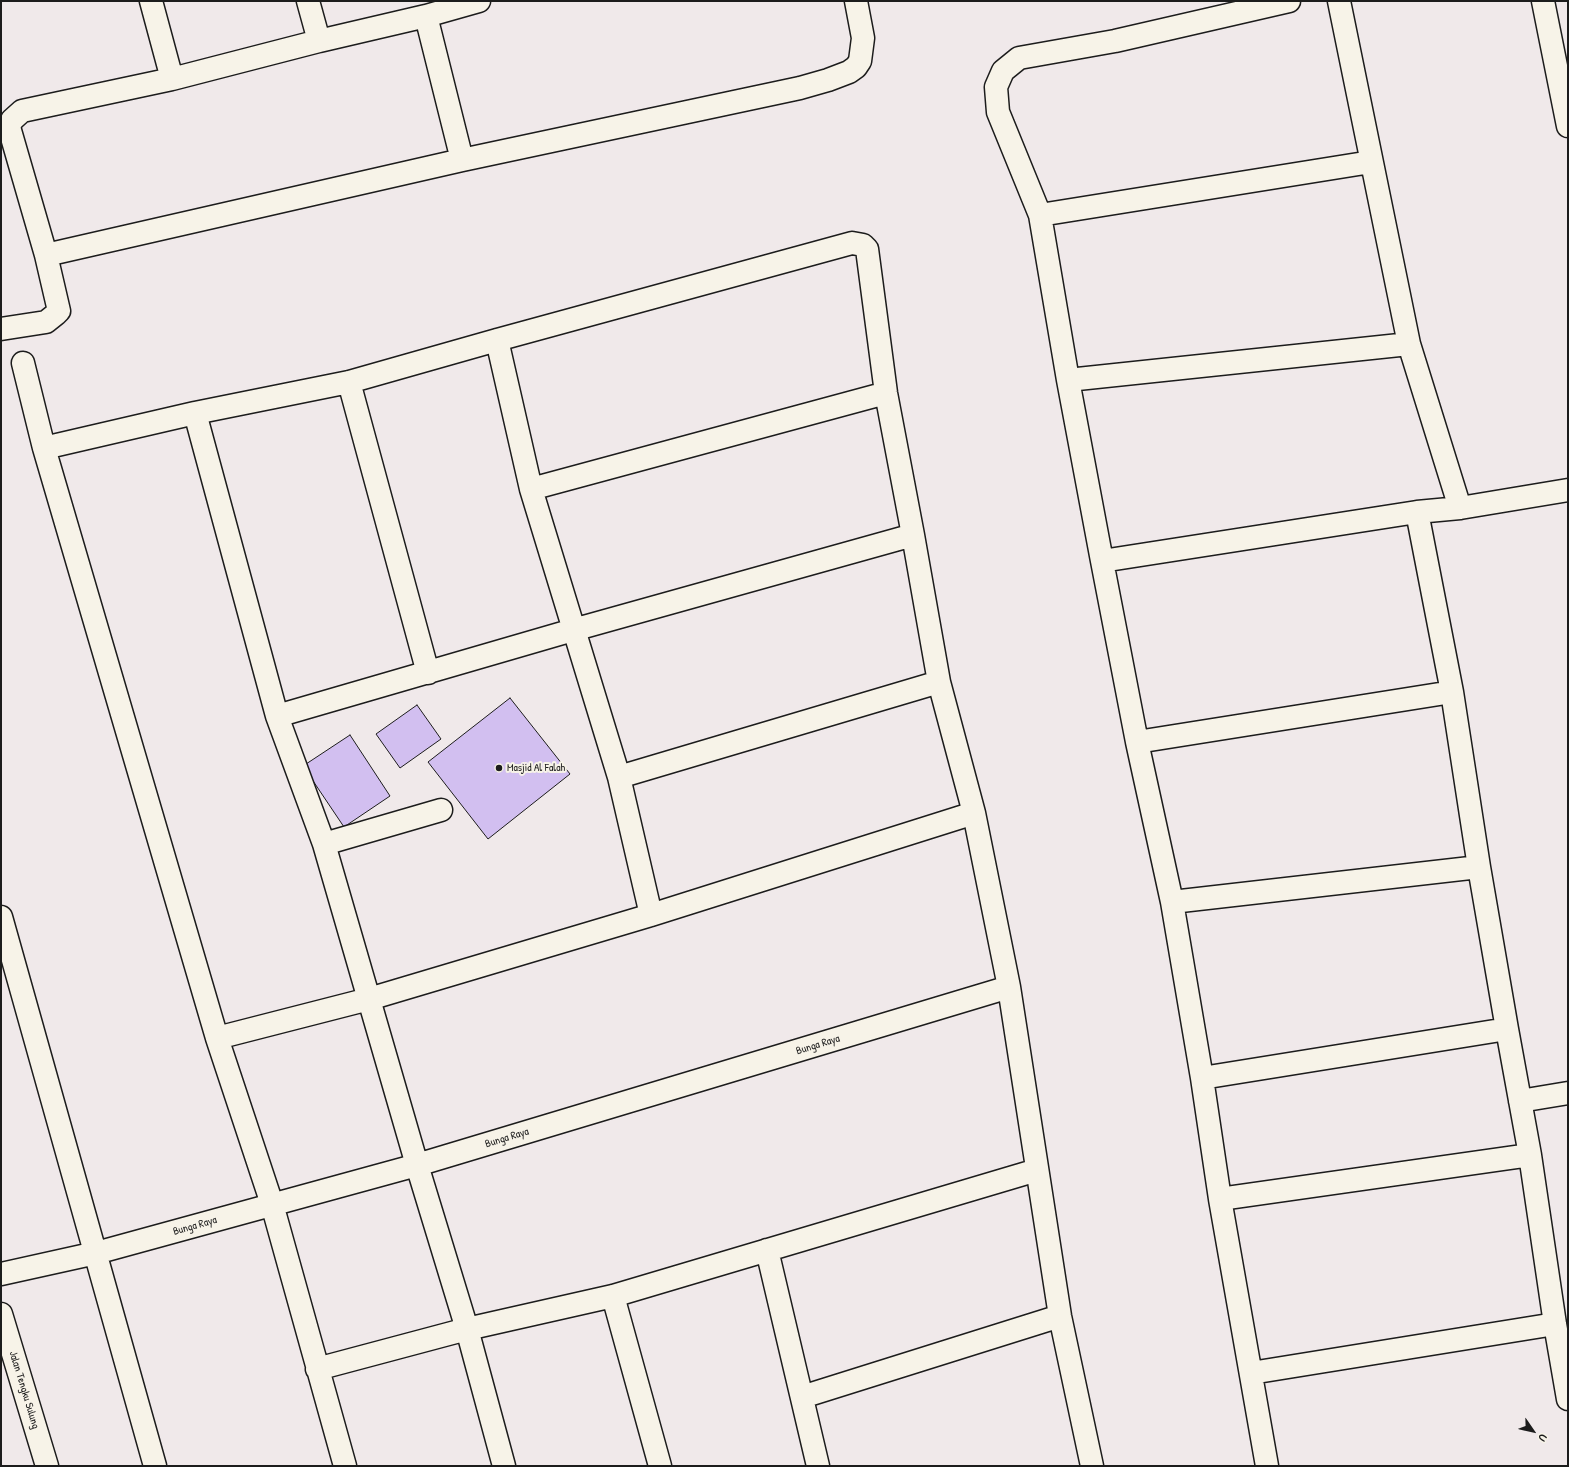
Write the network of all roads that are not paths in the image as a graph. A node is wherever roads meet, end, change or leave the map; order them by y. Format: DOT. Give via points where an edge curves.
graph roads {
  1 [pos="151,1"];
  2 [pos="308,1"];
  3 [pos="856,1"];
  4 [pos="1289,1"];
  5 [pos="1339,1"];
  6 [pos="1543,1"];
  7 [pos="468,2"];
  8 [pos="426,16"];
  9 [pos="319,41"];
  10 [pos="172,79"];
  11 [pos="1568,126"];
  12 [pos="462,160"];
  13 [pos="1371,162"];
  14 [pos="1040,214"];
  15 [pos="46,255"];
  16 [pos="1,329"];
  17 [pos="497,340"];
  18 [pos="1409,344"];
  19 [pos="23,363"];
  20 [pos="1068,380"];
  21 [pos="349,382"];
  22 [pos="886,393"];
  23 [pos="195,413"];
  24 [pos="44,448"];
  25 [pos="531,489"];
  26 [pos="1568,490"];
  27 [pos="1460,508"];
  28 [pos="1417,512"];
  29 [pos="913,535"];
  30 [pos="1102,561"];
  31 [pos="574,630"];
  32 [pos="428,673"];
  33 [pos="939,682"];
  34 [pos="1452,692"];
  35 [pos="277,716"];
  36 [pos="1137,742"];
  37 [pos="620,777"];
  38 [pos="441,810"];
  39 [pos="974,813"];
  40 [pos="324,844"];
  41 [pos="1479,867"];
  42 [pos="1172,902"];
  43 [pos="651,915"];
  44 [pos="1,916"];
  45 [pos="1009,987"];
  46 [pos="369,999"];
  47 [pos="1506,1029"];
  48 [pos="217,1038"];
  49 [pos="1202,1078"];
  50 [pos="1568,1093"];
  51 [pos="1520,1101"];
  52 [pos="1530,1155"];
  53 [pos="416,1165"];
  54 [pos="1038,1170"];
  55 [pos="1220,1199"];
  56 [pos="272,1204"];
  57 [pos="767,1250"];
  58 [pos="96,1254"];
  59 [pos="1,1274"];
  60 [pos="614,1296"];
  61 [pos="1,1314"];
  62 [pos="1060,1316"];
  63 [pos="1555,1324"];
  64 [pos="467,1329"];
  65 [pos="317,1369"];
  66 [pos="1251,1373"];
  67 [pos="802,1397"];
  68 [pos="1568,1399"];
  69 [pos="47,1466"];
  70 [pos="155,1466"];
  71 [pos="345,1466"];
  72 [pos="504,1466"];
  73 [pos="660,1466"];
  74 [pos="818,1466"];
  75 [pos="1092,1466"];
  76 [pos="1267,1466"];
  1 -- 10 [label="street"];
  2 -- 9 [label="street"];
  3 -- 12 [label="street" via="863,38 860,61 849,72 800,88"];
  4 -- 14 [label="street" via="1115,41 1019,58 1003,71 996,87 998,112"];
  5 -- 13 [label="street"];
  6 -- 11 [label="street"];
  7 -- 8 [label="street"];
  8 -- 9 [label="street"];
  8 -- 12 [label="street"];
  9 -- 10 [label="street"];
  10 -- 15 [label="street" via="22,111 12,120 9,127"];
  12 -- 15 [label="street"];
  13 -- 14 [label="street"];
  13 -- 18 [label="street"];
  14 -- 20 [label="street"];
  15 -- 16 [label="street" via="59,310 46,322"];
  17 -- 21 [label="street"];
  17 -- 22 [label="street" via="852,243 867,249"];
  17 -- 25 [label="street"];
  18 -- 20 [label="street"];
  18 -- 27 [label="street"];
  19 -- 24 [label="street"];
  20 -- 30 [label="street"];
  21 -- 23 [label="street"];
  21 -- 32 [label="street"];
  22 -- 25 [label="street"];
  22 -- 29 [label="street"];
  23 -- 24 [label="street"];
  23 -- 35 [label="street"];
  24 -- 48 [label="street"];
  25 -- 31 [label="street"];
  26 -- 27 [label="street"];
  27 -- 28 [label="street"];
  28 -- 30 [label="street"];
  28 -- 34 [label="street"];
  29 -- 31 [label="street"];
  29 -- 33 [label="street"];
  30 -- 36 [label="street"];
  31 -- 32 [label="street"];
  31 -- 37 [label="street"];
  32 -- 35 [label="street"];
  33 -- 37 [label="street"];
  33 -- 39 [label="street"];
  34 -- 36 [label="street"];
  34 -- 41 [label="street"];
  35 -- 40 [label="street"];
  36 -- 42 [label="street"];
  37 -- 43 [label="street"];
  38 -- 40 [label="street"];
  39 -- 43 [label="street"];
  39 -- 45 [label="street"];
  40 -- 46 [label="street"];
  41 -- 42 [label="street"];
  41 -- 47 [label="street"];
  42 -- 49 [label="street"];
  43 -- 46 [label="street"];
  44 -- 58 [label="street"];
  45 -- 53 [label="street, Bunga Raya"];
  45 -- 54 [label="street"];
  46 -- 48 [label="street"];
  46 -- 53 [label="street"];
  47 -- 49 [label="street"];
  47 -- 51 [label="street"];
  48 -- 56 [label="street"];
  49 -- 55 [label="street"];
  50 -- 51 [label="street"];
  51 -- 52 [label="street"];
  52 -- 55 [label="street"];
  52 -- 63 [label="street"];
  53 -- 56 [label="street, Bunga Raya"];
  53 -- 64 [label="street"];
  54 -- 57 [label="street"];
  54 -- 62 [label="street"];
  55 -- 66 [label="street"];
  56 -- 58 [label="street, Bunga Raya"];
  56 -- 65 [label="street"];
  57 -- 60 [label="street"];
  57 -- 67 [label="street"];
  58 -- 59 [label="street, Bunga Raya"];
  58 -- 70 [label="street"];
  60 -- 64 [label="street"];
  60 -- 73 [label="street"];
  61 -- 69 [label="street, Jalan Tengku Sulung"];
  62 -- 67 [label="street"];
  62 -- 75 [label="street"];
  63 -- 66 [label="street"];
  63 -- 68 [label="street"];
  64 -- 65 [label="street"];
  64 -- 72 [label="street"];
  65 -- 71 [label="street"];
  66 -- 76 [label="street"];
  67 -- 74 [label="street"];
}
